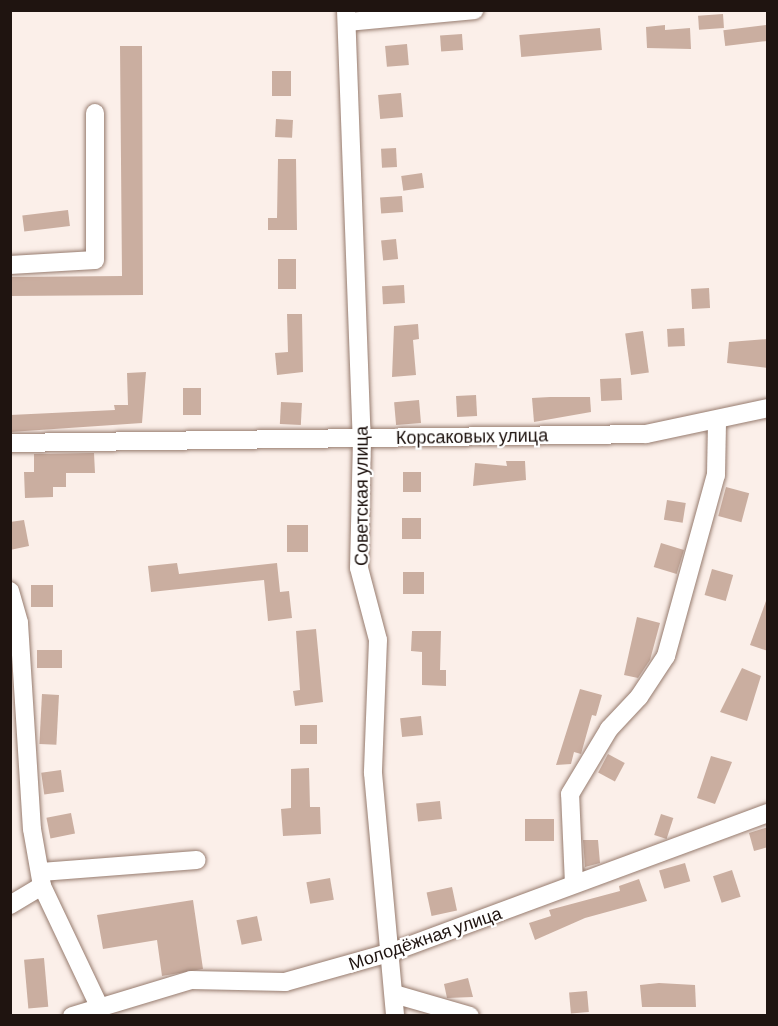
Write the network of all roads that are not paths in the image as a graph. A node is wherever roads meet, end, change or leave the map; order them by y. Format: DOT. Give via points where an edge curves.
graph roads {
  1 [pos="474,10"];
  2 [pos="347,16"];
  3 [pos="95,112"];
  4 [pos="10,265"];
  5 [pos="768,408"];
  6 [pos="717,421"];
  7 [pos="362,438"];
  8 [pos="10,443"];
  9 [pos="10,591"];
  10 [pos="768,813"];
  11 [pos="197,860"];
  12 [pos="42,879"];
  13 [pos="574,884"];
  14 [pos="10,905"];
  15 [pos="392,952"];
  16 [pos="394,994"];
  17 [pos="99,1006"];
  18 [pos="72,1016"];
  19 [pos="395,1016"];
  20 [pos="470,1016"];
  1 -- 2 [label="street"];
  2 -- 7 [label="street, Советская улица"];
  3 -- 4 [label="street" via="95,260"];
  5 -- 6 [label="street, Корсаковых улица"];
  6 -- 7 [label="street, Корсаковых улица" via="646,434"];
  6 -- 13 [label="street" via="716,475 666,656 639,697 609,729 570,794"];
  7 -- 8 [label="street, Корсаковых улица"];
  7 -- 15 [label="street, Советская улица" via="359,568 378,640 373,774"];
  9 -- 12 [label="street" via="19,623 32,829"];
  10 -- 13 [label="street, Молодёжная улица"];
  11 -- 12 [label="street"];
  12 -- 14 [label="street"];
  12 -- 17 [label="street"];
  13 -- 15 [label="street, Молодёжная улица"];
  15 -- 16 [label="street, Советская улица"];
  15 -- 17 [label="street, Молодёжная улица" via="285,982 191,980"];
  16 -- 19 [label="street, Советская улица"];
  16 -- 20 [label="street"];
  17 -- 18 [label="street, Молодёжная улица"];
}
